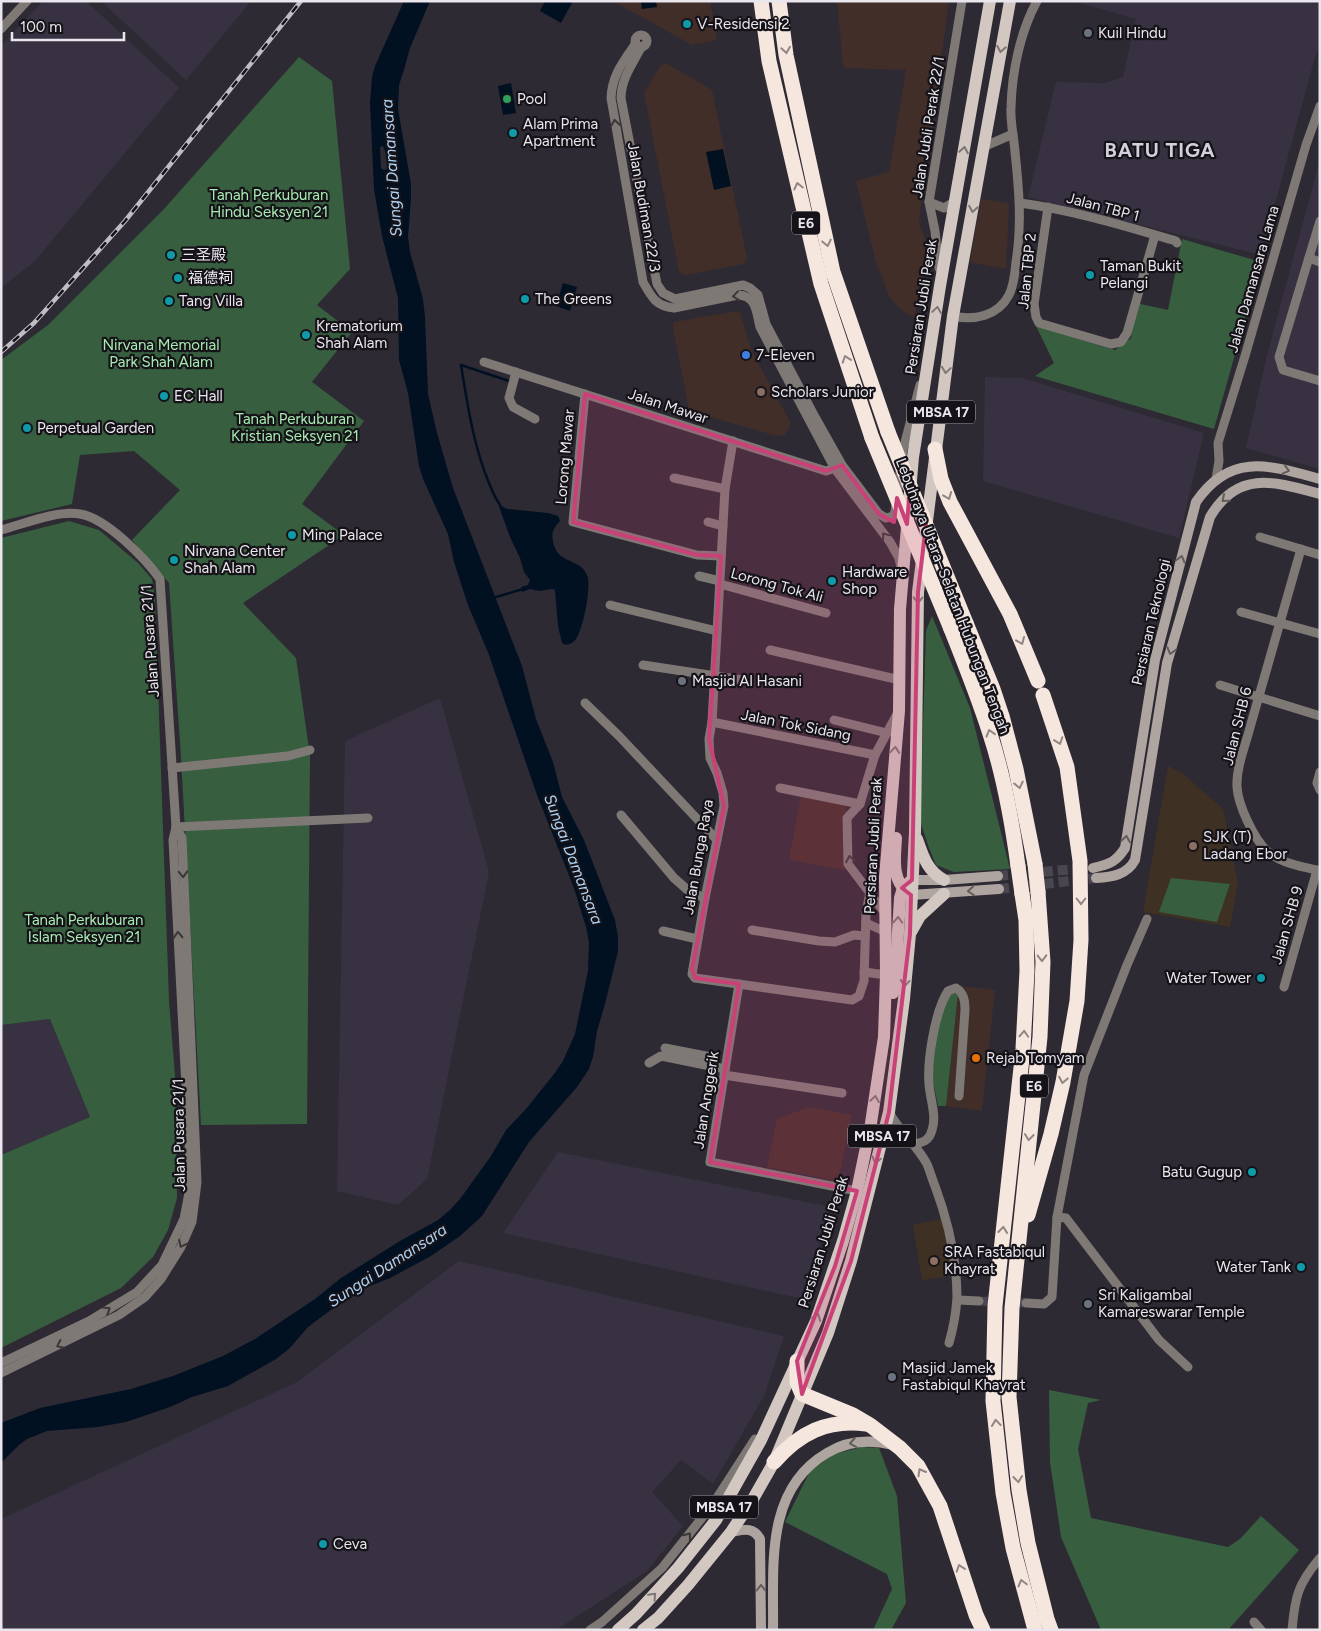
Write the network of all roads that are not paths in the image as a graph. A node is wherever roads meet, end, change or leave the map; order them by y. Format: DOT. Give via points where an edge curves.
graph roads {
  1 [pos="27,1"];
  2 [pos="761,1"];
  3 [pos="779,1"];
  4 [pos="962,1"];
  5 [pos="990,1"];
  6 [pos="1010,1"];
  7 [pos="1037,1"];
  8 [pos="1,29"];
  9 [pos="639,45"];
  10 [pos="1320,106"];
  11 [pos="1013,134"];
  12 [pos="983,147"];
  13 [pos="929,198"];
  14 [pos="956,201"];
  15 [pos="1020,203"];
  16 [pos="1048,207"];
  17 [pos="1320,221"];
  18 [pos="1155,235"];
  19 [pos="1177,242"];
  20 [pos="1309,258"];
  21 [pos="1320,262"];
  22 [pos="940,286"];
  23 [pos="954,316"];
  24 [pos="932,345"];
  25 [pos="484,362"];
  26 [pos="516,372"];
  27 [pos="1320,381"];
  28 [pos="585,394"];
  29 [pos="535,419"];
  30 [pos="733,441"];
  31 [pos="936,449"];
  32 [pos="1219,461"];
  33 [pos="838,467"];
  34 [pos="1230,470"];
  35 [pos="674,478"];
  36 [pos="1216,479"];
  37 [pos="1320,479"];
  38 [pos="725,489"];
  39 [pos="1320,494"];
  40 [pos="708,522"];
  41 [pos="723,526"];
  42 [pos="1,530"];
  43 [pos="1260,537"];
  44 [pos="1301,549"];
  45 [pos="1320,555"];
  46 [pos="721,556"];
  47 [pos="699,576"];
  48 [pos="903,580"];
  49 [pos="720,582"];
  50 [pos="610,605"];
  51 [pos="1241,612"];
  52 [pos="826,613"];
  53 [pos="1280,623"];
  54 [pos="717,631"];
  55 [pos="1320,634"];
  56 [pos="770,650"];
  57 [pos="642,665"];
  58 [pos="714,676"];
  59 [pos="900,680"];
  60 [pos="749,681"];
  61 [pos="1220,685"];
  62 [pos="1258,697"];
  63 [pos="585,703"];
  64 [pos="899,711"];
  65 [pos="1320,716"];
  66 [pos="834,720"];
  67 [pos="712,722"];
  68 [pos="887,733"];
  69 [pos="310,750"];
  70 [pos="875,755"];
  71 [pos="172,768"];
  72 [pos="1320,772"];
  73 [pos="780,788"];
  74 [pos="1320,790"];
  75 [pos="891,798"];
  76 [pos="860,804"];
  77 [pos="621,815"];
  78 [pos="368,818"];
  79 [pos="176,827"];
  80 [pos="915,832"];
  81 [pos="717,840"];
  82 [pos="1318,870"];
  83 [pos="998,876"];
  84 [pos="944,880"];
  85 [pos="909,888"];
  86 [pos="999,889"];
  87 [pos="870,892"];
  88 [pos="944,894"];
  89 [pos="705,898"];
  90 [pos="885,914"];
  91 [pos="1147,918"];
  92 [pos="866,922"];
  93 [pos="752,930"];
  94 [pos="663,931"];
  95 [pos="886,932"];
  96 [pos="910,934"];
  97 [pos="865,936"];
  98 [pos="697,939"];
  99 [pos="864,972"];
  100 [pos="886,975"];
  101 [pos="739,984"];
  102 [pos="1284,987"];
  103 [pos="884,1037"];
  104 [pos="666,1048"];
  105 [pos="711,1057"];
  106 [pos="698,1059"];
  107 [pos="648,1062"];
  108 [pos="724,1072"];
  109 [pos="842,1093"];
  110 [pos="959,1096"];
  111 [pos="889,1112"];
  112 [pos="912,1144"];
  113 [pos="856,1191"];
  114 [pos="1056,1217"];
  115 [pos="1020,1227"];
  116 [pos="957,1300"];
  117 [pos="979,1301"];
  118 [pos="1026,1303"];
  119 [pos="949,1343"];
  120 [pos="797,1361"];
  121 [pos="1,1363"];
  122 [pos="1188,1367"];
  123 [pos="1,1374"];
  124 [pos="802,1394"];
  125 [pos="778,1405"];
  126 [pos="870,1424"];
  127 [pos="900,1448"];
  128 [pos="774,1462"];
  129 [pos="731,1532"];
  130 [pos="1320,1558"];
  131 [pos="1254,1622"];
  132 [pos="981,1628"];
  133 [pos="590,1630"];
  134 [pos="618,1630"];
  135 [pos="643,1630"];
  136 [pos="761,1630"];
  137 [pos="773,1630"];
  138 [pos="1035,1630"];
  139 [pos="1051,1630"];
  140 [pos="1261,1630"];
  141 [pos="1292,1630"];
  1 -- 8 [label="street"];
  138 -- 2 [label="highway, Lebuhraya Utara–Selatan Hubungan Tengah / E6, one-way, bridge" via="1013,1548 1003,1493 993,1400 995,1306 1023,1049 1027,970 1026,920 1018,866 991,736 951,629 872,438 821,284 769,61"];
  3 -- 115 [label="highway, Lebuhraya Utara–Selatan Hubungan Tengah / E6, one-way, bridge" via="786,55 833,272 888,432 993,689 1016,769 1035,864 1043,962 1040,1037"];
  4 -- 13 [label="street, Jalan Jubli Perak 22/1"];
  14 -- 5 [label="main road, Persiaran Jubli Perak / MBSA 17, one-way"];
  6 -- 12 [label="main road, Persiaran Jubli Perak / MBSA 17, one-way"];
  7 -- 11 [label="street" via="1016,63 1010,109"];
  9 -- 33 [label="street, Jalan Budiman 22/3" via="614,76 611,98 643,282 656,302 666,307 738,295 750,298 760,327"];
  10 -- 32 [label="street, Jalan Damansara Lama" via="1218,443"];
  11 -- 12 [label="street"];
  11 -- 15 [label="street"];
  12 -- 23 [label="main road, Persiaran Jubli Perak / MBSA 17, one-way"];
  13 -- 14 [label="street" via="944,208"];
  13 -- 22 [label="street, Jalan Jubli Perak 22/1"];
  14 -- 22 [label="main road, Persiaran Jubli Perak / MBSA 17"];
  15 -- 16 [label="street, Jalan TBP 1"];
  15 -- 23 [label="street" via="1017,255 1009,295 998,309 988,314 974,319"];
  16 -- 18 [label="street, Jalan TBP 1"];
  16 -- 18 [label="street, Jalan TBP 2" via="1034,304 1036,317 1039,323 1111,344 1121,342 1127,333"];
  17 -- 20 [label="street"];
  18 -- 19 [label="street, Jalan TBP 1"];
  20 -- 21 [label="street"];
  20 -- 27 [label="street" via="1280,357 1283,370"];
  24 -- 22 [label="main road, Persiaran Jubli Perak / MBSA 17, one-way"];
  23 -- 31 [label="main road, Persiaran Jubli Perak / MBSA 17, one-way"];
  24 -- 33 [label="street" via="914,402 892,516 886,518 879,514"];
  24 -- 48 [label="main road, Persiaran Jubli Perak / MBSA 17" via="913,457"];
  25 -- 26 [label="street, Jalan Mawar"];
  26 -- 28 [label="street, Jalan Mawar"];
  26 -- 29 [label="street" via="509,398 513,407"];
  28 -- 30 [label="street, Jalan Mawar"];
  28 -- 46 [label="street, Lorong Mawar" via="573,522 697,555"];
  30 -- 33 [label="street, Jalan Mawar" via="826,470"];
  30 -- 38 [label="street, Jalan Bunga Raya"];
  31 -- 80 [label="main road, Persiaran Jubli Perak / MBSA 17, one-way" via="918,592"];
  31 -- 115 [label="highway, one-way" via="941,479 950,502 1010,614 1041,688 1067,767 1080,861 1082,940 1077,1001 1053,1125 1030,1212"];
  32 -- 34 [label="street"];
  32 -- 36 [label="street, Jalan Damansara Lama"];
  48 -- 33 [label="street, one-way" via="899,558 890,542"];
  34 -- 36 [label="main road, Persiaran Teknologi"];
  34 -- 37 [label="main road, Persiaran Teknologi, one-way" via="1279,467"];
  35 -- 38 [label="street"];
  39 -- 36 [label="main road, Persiaran Teknologi, one-way" via="1263,482 1244,486 1215,508 1167,663 1135,860 1125,872 1114,877 1095,873 1120,856 1125,848 1155,660 1196,502"];
  38 -- 41 [label="street, Jalan Bunga Raya"];
  40 -- 41 [label="street"];
  41 -- 46 [label="street, Jalan Bunga Raya"];
  42 -- 71 [label="street, Jalan Pusara 21/1" via="63,514 81,514 125,540 160,578"];
  43 -- 44 [label="street"];
  44 -- 45 [label="street"];
  44 -- 53 [label="street, Jalan SHB 6"];
  46 -- 49 [label="street, Jalan Bunga Raya"];
  47 -- 49 [label="street, Lorong Tok Ali"];
  48 -- 59 [label="main road, Persiaran Jubli Perak / MBSA 17"];
  49 -- 52 [label="street, Lorong Tok Ali"];
  49 -- 54 [label="street, Jalan Bunga Raya"];
  50 -- 54 [label="street"];
  51 -- 53 [label="street"];
  53 -- 55 [label="street"];
  53 -- 62 [label="street, Jalan SHB 6"];
  54 -- 58 [label="street, Jalan Bunga Raya"];
  56 -- 59 [label="street"];
  57 -- 58 [label="street"];
  58 -- 60 [label="street"];
  58 -- 67 [label="street, Jalan Bunga Raya"];
  59 -- 64 [label="main road, Persiaran Jubli Perak / MBSA 17"];
  61 -- 62 [label="street"];
  62 -- 65 [label="street"];
  62 -- 82 [label="street, Jalan SHB 6" via="1239,771 1240,802 1255,835 1266,850 1279,860"];
  63 -- 81 [label="street"];
  64 -- 68 [label="street"];
  75 -- 64 [label="main road, Persiaran Jubli Perak / MBSA 17, one-way"];
  66 -- 68 [label="street"];
  67 -- 70 [label="street, Jalan Tok Sidang"];
  67 -- 81 [label="street, Jalan Bunga Raya" via="710,758 723,793 724,806"];
  68 -- 70 [label="street"];
  69 -- 71 [label="street" via="288,756"];
  70 -- 76 [label="street"];
  71 -- 79 [label="street, Jalan Pusara 21/1"];
  72 -- 74 [label="street"];
  73 -- 76 [label="street"];
  75 -- 85 [label="main road" via="896,824 895,871 898,881"];
  75 -- 90 [label="main road, Persiaran Jubli Perak / MBSA 17"];
  87 -- 76 [label="street, one-way" via="848,864 847,818"];
  77 -- 89 [label="street" via="674,878 690,892"];
  78 -- 79 [label="street"];
  121 -- 79 [label="street, Jalan Pusara 21/1, one-way" via="89,1321 137,1292 162,1265 184,1219 191,1182 173,840"];
  79 -- 123 [label="street, Jalan Pusara 21/1, one-way" via="182,838 197,1182 192,1222 161,1279 145,1297 119,1315"];
  80 -- 84 [label="main road" via="930,870"];
  80 -- 85 [label="main road, Persiaran Jubli Perak / MBSA 17"];
  81 -- 89 [label="street, Jalan Bunga Raya"];
  82 -- 102 [label="street, Jalan SHB 9"];
  83 -- 84 [label="main road"];
  84 -- 85 [label="main road"];
  85 -- 88 [label="main road"];
  85 -- 96 [label="main road, Persiaran Jubli Perak / MBSA 17"];
  103 -- 85 [label="main road, one-way" via="896,968 900,898"];
  86 -- 88 [label="main road, one-way"];
  87 -- 90 [label="street"];
  87 -- 92 [label="street, Jalan Bunga Raya"];
  88 -- 96 [label="main road" via="920,916"];
  89 -- 98 [label="street, Jalan Bunga Raya"];
  90 -- 95 [label="main road, Persiaran Jubli Perak / MBSA 17"];
  91 -- 114 [label="street" via="1084,1075"];
  92 -- 95 [label="street"];
  92 -- 97 [label="street, Jalan Bunga Raya"];
  93 -- 97 [label="street" via="835,942 854,935"];
  94 -- 98 [label="street"];
  95 -- 100 [label="main road, Persiaran Jubli Perak / MBSA 17"];
  96 -- 111 [label="main road, Persiaran Jubli Perak / MBSA 17, one-way"];
  97 -- 99 [label="street, Jalan Bunga Raya"];
  98 -- 101 [label="street, Jalan Bunga Raya" via="692,970 695,978"];
  99 -- 100 [label="street"];
  99 -- 101 [label="street, Jalan Bunga Raya" via="862,991 852,1000"];
  100 -- 103 [label="main road, Persiaran Jubli Perak / MBSA 17"];
  101 -- 108 [label="street, Jalan Anggerik"];
  113 -- 103 [label="main road, Persiaran Jubli Perak / MBSA 17, one-way" via="871,1123"];
  104 -- 106 [label="street"];
  105 -- 106 [label="street"];
  106 -- 107 [label="street" via="661,1056"];
  106 -- 108 [label="street"];
  108 -- 109 [label="street"];
  108 -- 113 [label="street, Jalan Anggerik" via="710,1162"];
  110 -- 112 [label="street" via="966,1010 961,991 956,988 948,991 936,1017 929,1073 934,1121 932,1131 928,1140"];
  111 -- 112 [label="street"];
  111 -- 124 [label="main road, Persiaran Jubli Perak / MBSA 17, one-way" via="848,1270 828,1333"];
  112 -- 116 [label="street" via="927,1164 942,1205 952,1246"];
  120 -- 113 [label="main road, Persiaran Jubli Perak / MBSA 17, one-way" via="832,1275"];
  114 -- 118 [label="street" via="1052,1297 1044,1304"];
  114 -- 122 [label="street" via="1066,1218 1159,1340"];
  115 -- 139 [label="highway, Lebuhraya Utara–Selatan Hubungan Tengah / E6, one-way" via="1012,1308 1009,1397 1028,1543"];
  116 -- 117 [label="street"];
  116 -- 119 [label="street"];
  120 -- 124 [label="highway" via="797,1382"];
  120 -- 125 [label="main road, Persiaran Jubli Perak / MBSA 17"];
  124 -- 126 [label="highway"];
  124 -- 128 [label="main road, Persiaran Jubli Perak / MBSA 17"];
  133 -- 125 [label="street, one-way" via="662,1568 713,1504"];
  134 -- 125 [label="main road, Persiaran Jubli Perak / MBSA 17, one-way" via="678,1568 716,1520"];
  126 -- 127 [label="highway"];
  126 -- 128 [label="highway" via="815,1429 792,1443"];
  132 -- 127 [label="highway, one-way" via="940,1506 918,1466"];
  127 -- 137 [label="main road, one-way" via="882,1442 840,1446 807,1466 790,1491 775,1540"];
  128 -- 129 [label="main road, Persiaran Jubli Perak / MBSA 17"];
  129 -- 135 [label="main road, Persiaran Jubli Perak / MBSA 17" via="688,1585"];
  136 -- 129 [label="main road, one-way" via="760,1539 751,1530"];
  130 -- 141 [label="street" via="1305,1575 1294,1601"];
  131 -- 140 [label="street"];
}
